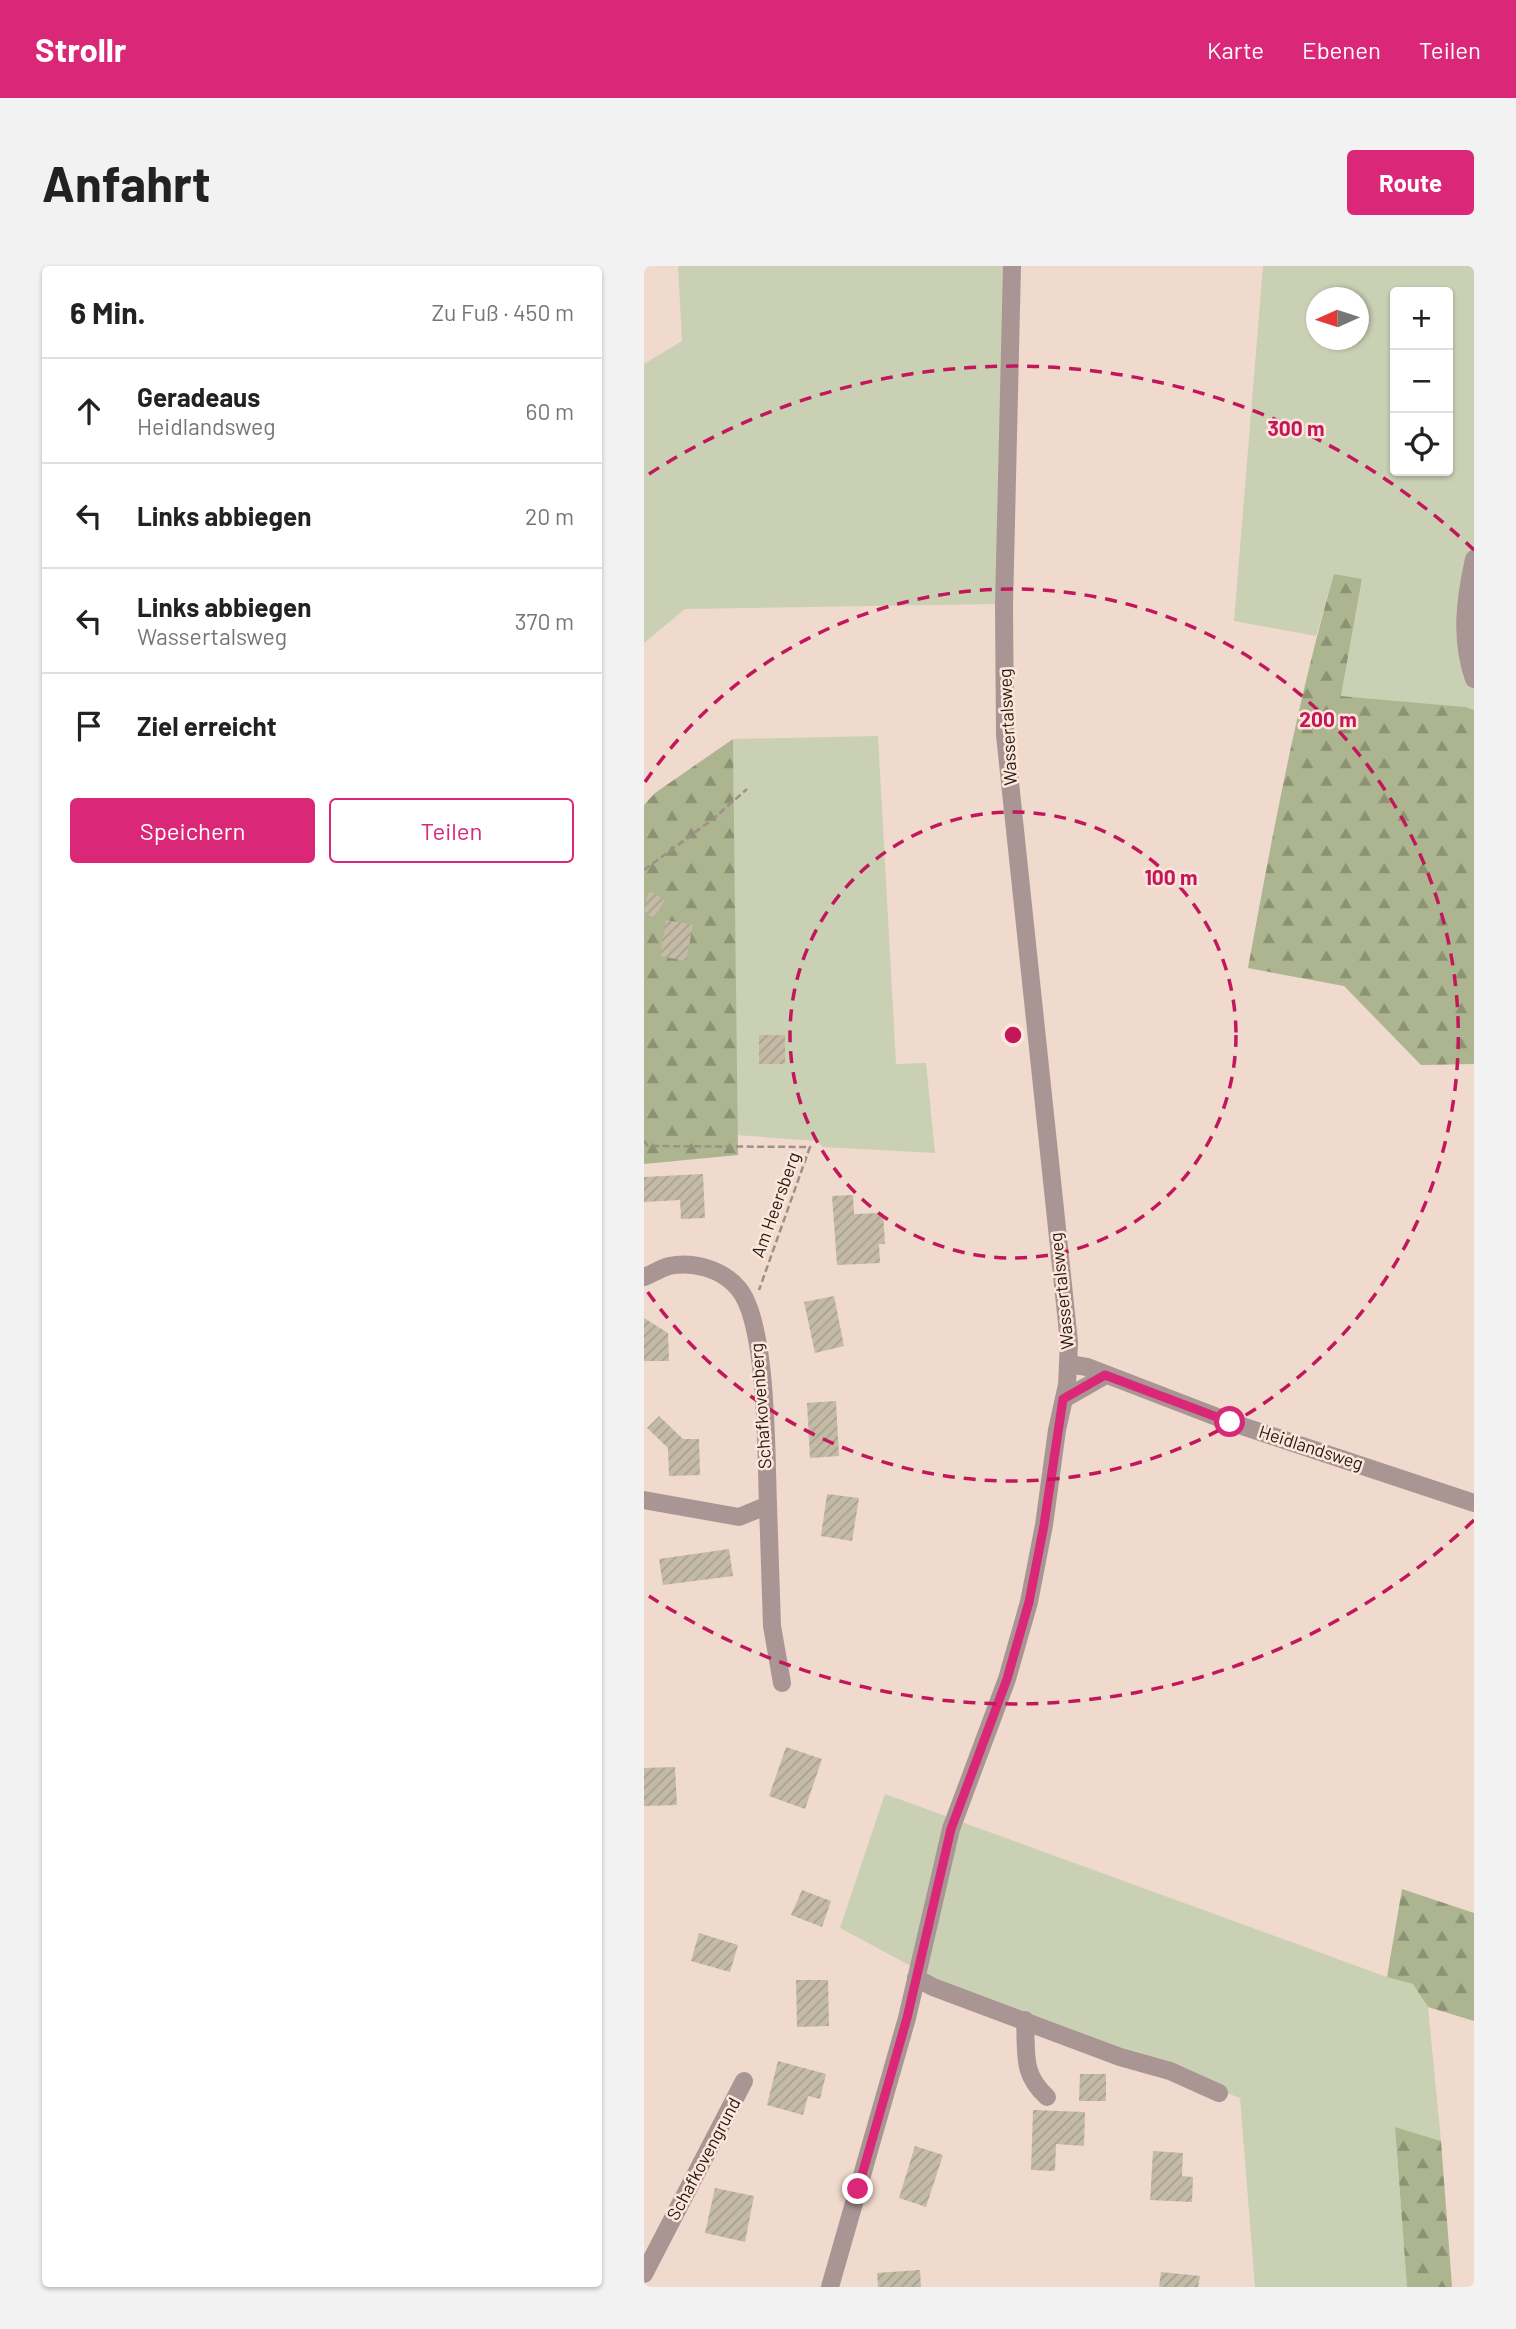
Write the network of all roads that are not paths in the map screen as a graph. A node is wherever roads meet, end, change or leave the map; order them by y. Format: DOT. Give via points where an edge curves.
graph roads {
  1 [pos="1012,266"];
  2 [pos="1474,559"];
  3 [pos="1474,679"];
  4 [pos="644,1277"];
  5 [pos="1069,1364"];
  6 [pos="1105,1375"];
  7 [pos="1063,1399"];
  8 [pos="644,1500"];
  9 [pos="1474,1503"];
  10 [pos="768,1505"];
  11 [pos="782,1683"];
  12 [pos="916,1978"];
  13 [pos="1025,2020"];
  14 [pos="744,2081"];
  15 [pos="1219,2093"];
  16 [pos="1047,2097"];
  17 [pos="644,2274"];
  18 [pos="830,2287"];
  1 -- 5 [label="street, Wassertalsweg" via="1005,735"];
  2 -- 3 [label="street" via="1465,634"];
  4 -- 10 [label="street, Schafkovenberg" via="668,1266 695,1265 717,1272 739,1289 754,1320"];
  5 -- 6 [label="street, Heidlandsweg"];
  5 -- 7 [label="street, Wassertalsweg"];
  6 -- 7 [label="street"];
  6 -- 9 [label="street, Heidlandsweg"];
  7 -- 12 [label="street, Wassertalsweg" via="1029,1602 1007,1679 951,1829"];
  8 -- 10 [label="street" via="739,1517"];
  10 -- 11 [label="street, Schafkovenberg" via="772,1626"];
  12 -- 13 [label="street"];
  12 -- 18 [label="street, Wassertalsweg"];
  13 -- 15 [label="street"];
  13 -- 16 [label="street" via="1028,2074"];
  14 -- 17 [label="street, Schafkovengrund"];
}
